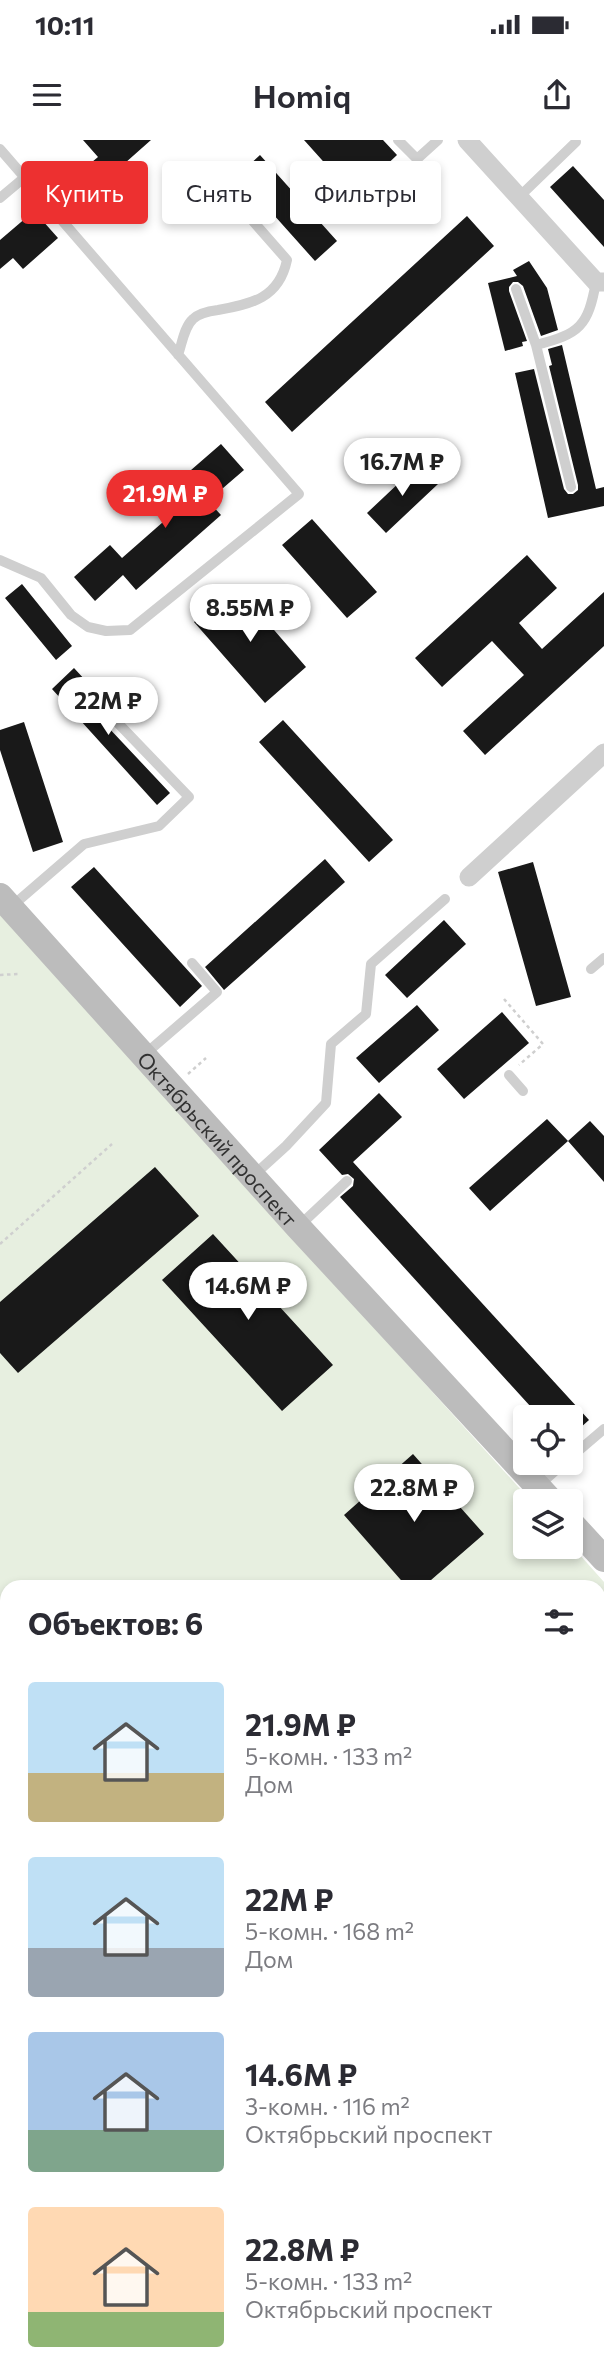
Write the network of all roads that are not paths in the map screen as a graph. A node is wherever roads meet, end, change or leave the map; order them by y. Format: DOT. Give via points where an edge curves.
graph roads {
  1 [pos="398,140"];
  2 [pos="439,140"];
  3 [pos="467,140"];
  4 [pos="576,142"];
  5 [pos="0,149"];
  6 [pos="21,174"];
  7 [pos="21,180"];
  8 [pos="519,197"];
  9 [pos="0,198"];
  10 [pos="65,224"];
  11 [pos="256,224"];
  12 [pos="600,282"];
  13 [pos="516,289"];
  14 [pos="536,345"];
  15 [pos="178,355"];
  16 [pos="571,487"];
  17 [pos="0,560"];
  18 [pos="89,693"];
  19 [pos="604,753"];
  20 [pos="469,877"];
  21 [pos="445,899"];
  22 [pos="5,902"];
  23 [pos="604,958"];
  24 [pos="192,963"];
  25 [pos="591,969"];
  26 [pos="144,1056"];
  27 [pos="509,1075"];
  28 [pos="523,1091"];
  29 [pos="253,1177"];
  30 [pos="348,1181"];
  31 [pos="298,1227"];
  32 [pos="604,1429"];
  33 [pos="583,1447"];
  34 [pos="539,1489"];
  35 [pos="583,1536"];
  36 [pos="604,1559"];
  1 -- 2 [label="lane" via="417,159"];
  3 -- 8 [label="street"];
  4 -- 8 [label="lane"];
  5 -- 6 [label="lane"];
  7 -- 9 [label="lane"];
  8 -- 12 [label="street"];
  10 -- 15 [label="lane"];
  11 -- 15 [label="lane" via="287,260 284,275 268,294 193,318"];
  12 -- 14 [label="lane" via="580,326 561,339"];
  13 -- 14 [label="lane"];
  14 -- 16 [label="lane"];
  15 -- 17 [label="lane" via="299,494 130,630 88,627 71,615 41,578"];
  18 -- 22 [label="lane" via="189,797 159,826 84,844"];
  19 -- 20 [label="street"];
  21 -- 29 [label="lane" via="372,964 366,1014 331,1044 326,1103"];
  22 -- 26 [label="street, Октябрьский проспект"];
  23 -- 25 [label="lane"];
  24 -- 26 [label="lane" via="217,992"];
  26 -- 29 [label="street, Октябрьский проспект"];
  27 -- 28 [label="lane"];
  29 -- 31 [label="street, Октябрьский проспект"];
  30 -- 31 [label="lane"];
  31 -- 34 [label="street, Октябрьский проспект"];
  32 -- 33 [label="lane"];
  35 -- 36 [label="street"];
}
